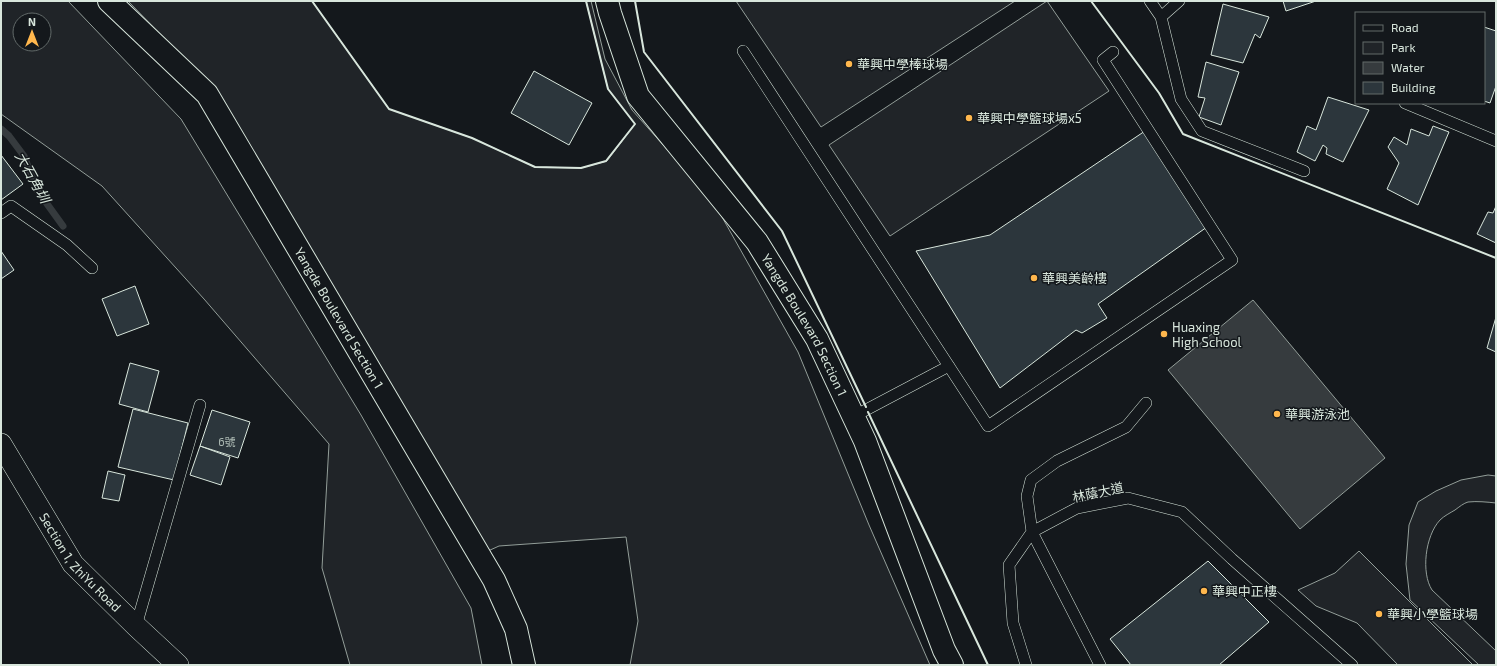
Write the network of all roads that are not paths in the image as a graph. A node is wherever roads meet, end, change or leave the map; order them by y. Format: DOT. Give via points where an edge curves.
graph roads {
  1 [pos="108,1"];
  2 [pos="1150,1"];
  3 [pos="1179,1"];
  4 [pos="610,5"];
  5 [pos="1161,17"];
  6 [pos="743,51"];
  7 [pos="1113,52"];
  8 [pos="1407,104"];
  9 [pos="1496,141"];
  10 [pos="1304,171"];
  11 [pos="1,213"];
  12 [pos="92,268"];
  13 [pos="949,366"];
  14 [pos="1146,403"];
  15 [pos="200,405"];
  16 [pos="852,415"];
  17 [pos="1,444"];
  18 [pos="1032,532"];
  19 [pos="136,626"];
  20 [pos="178,665"];
  21 [pos="524,665"];
  22 [pos="952,665"];
  23 [pos="1026,665"];
  24 [pos="1100,665"];
  25 [pos="1352,665"];
  1 -- 21 [label="main road, Yangde Boulevard Section 1" via="207,94 494,580 516,629"];
  2 -- 5 [label="lane"];
  3 -- 5 [label="lane"];
  4 -- 16 [label="main road, Yangde Boulevard Section 1" via="638,96 757,242 817,339"];
  5 -- 10 [label="lane" via="1181,99 1202,131"];
  6 -- 13 [label="lane"];
  7 -- 13 [label="lane" via="1103,60 1232,260 988,426"];
  8 -- 9 [label="lane"];
  11 -- 12 [label="lane" via="11,206 67,245"];
  13 -- 16 [label="lane"];
  14 -- 18 [label="lane" via="1126,427 1057,461 1031,480 1027,496"];
  15 -- 19 [label="lane"];
  16 -- 22 [label="main road, Yangde Boulevard Section 1" via="865,441 944,650"];
  17 -- 19 [label="street, Section 1, ZhiYu Road" via="73,564"];
  18 -- 23 [label="lane, 林蔭大道" via="1009,565 1013,623"];
  18 -- 24 [label="lane"];
  18 -- 25 [label="lane, 林蔭大道" via="1077,508 1128,498 1182,512"];
  19 -- 20 [label="street, Section 1, ZhiYu Road"];
}
